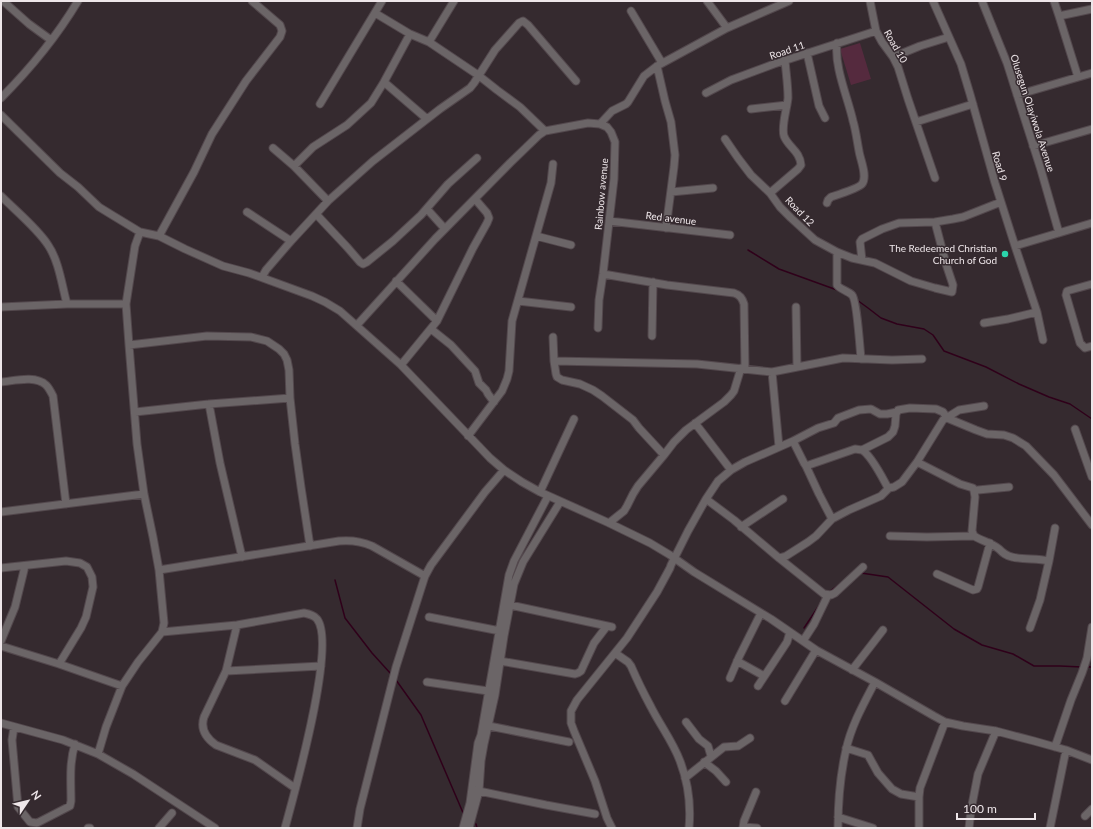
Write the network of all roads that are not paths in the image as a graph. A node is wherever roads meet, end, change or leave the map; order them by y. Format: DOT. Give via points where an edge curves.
graph roads {
  1 [pos="3,1"];
  2 [pos="78,1"];
  3 [pos="252,1"];
  4 [pos="382,1"];
  5 [pos="454,1"];
  6 [pos="707,1"];
  7 [pos="789,1"];
  8 [pos="870,1"];
  9 [pos="933,1"];
  10 [pos="982,1"];
  11 [pos="1054,1"];
  12 [pos="1092,9"];
  13 [pos="631,11"];
  14 [pos="376,13"];
  15 [pos="1059,16"];
  16 [pos="727,28"];
  17 [pos="876,31"];
  18 [pos="410,34"];
  19 [pos="949,37"];
  20 [pos="51,40"];
  21 [pos="429,42"];
  22 [pos="837,43"];
  23 [pos="807,53"];
  24 [pos="893,57"];
  25 [pos="784,60"];
  26 [pos="659,65"];
  27 [pos="1092,73"];
  28 [pos="478,75"];
  29 [pos="1078,78"];
  30 [pos="576,81"];
  31 [pos="384,82"];
  32 [pos="706,93"];
  33 [pos="1017,95"];
  34 [pos="1,98"];
  35 [pos="320,104"];
  36 [pos="973,104"];
  37 [pos="787,105"];
  38 [pos="751,109"];
  39 [pos="1,115"];
  40 [pos="825,118"];
  41 [pos="427,119"];
  42 [pos="916,122"];
  43 [pos="600,124"];
  44 [pos="545,131"];
  45 [pos="1091,131"];
  46 [pos="725,139"];
  47 [pos="1033,146"];
  48 [pos="273,148"];
  49 [pos="477,158"];
  50 [pos="553,164"];
  51 [pos="294,166"];
  52 [pos="936,178"];
  53 [pos="713,188"];
  54 [pos="671,192"];
  55 [pos="770,192"];
  56 [pos="1,196"];
  57 [pos="476,199"];
  58 [pos="328,202"];
  59 [pos="1001,202"];
  60 [pos="827,203"];
  61 [pos="427,209"];
  62 [pos="248,212"];
  63 [pos="316,214"];
  64 [pos="609,221"];
  65 [pos="935,222"];
  66 [pos="1092,223"];
  67 [pos="666,228"];
  68 [pos="446,229"];
  69 [pos="140,232"];
  70 [pos="1059,233"];
  71 [pos="730,235"];
  72 [pos="159,236"];
  73 [pos="536,236"];
  74 [pos="291,241"];
  75 [pos="571,245"];
  76 [pos="1015,246"];
  77 [pos="837,252"];
  78 [pos="862,260"];
  79 [pos="603,274"];
  80 [pos="262,277"];
  81 [pos="396,282"];
  82 [pos="653,282"];
  83 [pos="1092,284"];
  84 [pos="518,301"];
  85 [pos="67,304"];
  86 [pos="126,304"];
  87 [pos="1,307"];
  88 [pos="571,307"];
  89 [pos="796,307"];
  90 [pos="1037,312"];
  91 [pos="437,321"];
  92 [pos="984,323"];
  93 [pos="357,325"];
  94 [pos="598,328"];
  95 [pos="432,329"];
  96 [pos="652,336"];
  97 [pos="553,337"];
  98 [pos="1043,340"];
  99 [pos="129,345"];
  100 [pos="1092,346"];
  101 [pos="861,359"];
  102 [pos="922,359"];
  103 [pos="554,361"];
  104 [pos="401,365"];
  105 [pos="797,367"];
  106 [pos="743,368"];
  107 [pos="772,372"];
  108 [pos="1,382"];
  109 [pos="290,398"];
  110 [pos="494,402"];
  111 [pos="209,404"];
  112 [pos="984,406"];
  113 [pos="135,412"];
  114 [pos="896,412"];
  115 [pos="947,418"];
  116 [pos="574,419"];
  117 [pos="695,423"];
  118 [pos="1075,429"];
  119 [pos="468,436"];
  120 [pos="793,441"];
  121 [pos="779,447"];
  122 [pos="862,450"];
  123 [pos="664,455"];
  124 [pos="917,462"];
  125 [pos="806,466"];
  126 [pos="1090,466"];
  127 [pos="504,470"];
  128 [pos="731,470"];
  129 [pos="1092,477"];
  130 [pos="1010,487"];
  131 [pos="890,488"];
  132 [pos="974,491"];
  133 [pos="540,492"];
  134 [pos="144,494"];
  135 [pos="548,496"];
  136 [pos="706,499"];
  137 [pos="783,499"];
  138 [pos="560,502"];
  139 [pos="66,504"];
  140 [pos="1,512"];
  141 [pos="832,520"];
  142 [pos="608,523"];
  143 [pos="1092,524"];
  144 [pos="742,527"];
  145 [pos="1055,528"];
  146 [pos="890,536"];
  147 [pos="974,536"];
  148 [pos="990,543"];
  149 [pos="310,546"];
  150 [pos="242,557"];
  151 [pos="779,558"];
  152 [pos="674,559"];
  153 [pos="1050,561"];
  154 [pos="25,566"];
  155 [pos="863,567"];
  156 [pos="1,568"];
  157 [pos="159,570"];
  158 [pos="937,574"];
  159 [pos="425,576"];
  160 [pos="828,595"];
  161 [pos="510,606"];
  162 [pos="761,613"];
  163 [pos="429,617"];
  164 [pos="237,625"];
  165 [pos="1092,627"];
  166 [pos="1030,628"];
  167 [pos="883,630"];
  168 [pos="500,631"];
  169 [pos="162,632"];
  170 [pos="790,632"];
  171 [pos="1,641"];
  172 [pos="803,641"];
  173 [pos="1,646"];
  174 [pos="816,650"];
  175 [pos="615,653"];
  176 [pos="500,661"];
  177 [pos="737,661"];
  178 [pos="59,664"];
  179 [pos="321,666"];
  180 [pos="852,670"];
  181 [pos="226,671"];
  182 [pos="764,676"];
  183 [pos="730,678"];
  184 [pos="428,682"];
  185 [pos="875,682"];
  186 [pos="122,686"];
  187 [pos="758,686"];
  188 [pos="488,691"];
  189 [pos="785,701"];
  190 [pos="686,722"];
  191 [pos="945,722"];
  192 [pos="1,723"];
  193 [pos="489,726"];
  194 [pos="14,727"];
  195 [pos="996,731"];
  196 [pos="750,738"];
  197 [pos="569,742"];
  198 [pos="75,744"];
  199 [pos="1055,747"];
  200 [pos="846,748"];
  201 [pos="1066,750"];
  202 [pos="98,754"];
  203 [pos="711,756"];
  204 [pos="1092,760"];
  205 [pos="704,762"];
  206 [pos="685,778"];
  207 [pos="726,782"];
  208 [pos="295,788"];
  209 [pos="476,790"];
  210 [pos="756,792"];
  211 [pos="919,797"];
  212 [pos="1092,809"];
  213 [pos="172,813"];
  214 [pos="594,814"];
  215 [pos="1085,816"];
  216 [pos="838,817"];
  217 [pos="159,828"];
  218 [pos="215,828"];
  219 [pos="285,828"];
  220 [pos="357,828"];
  221 [pos="463,828"];
  222 [pos="469,828"];
  223 [pos="612,828"];
  224 [pos="689,828"];
  225 [pos="743,828"];
  226 [pos="757,828"];
  227 [pos="838,828"];
  228 [pos="873,828"];
  229 [pos="919,828"];
  230 [pos="969,828"];
  231 [pos="1050,828"];
  1 -- 20 [label="street"];
  2 -- 20 [label="street"];
  3 -- 72 [label="street" via="280,25 280,37 246,81 212,134"];
  4 -- 14 [label="street"];
  5 -- 21 [label="street"];
  6 -- 16 [label="street"];
  7 -- 16 [label="street"];
  8 -- 17 [label="street, Road 10"];
  9 -- 19 [label="street, Road 9"];
  10 -- 33 [label="street, Olusegun Olayiwola Avenue"];
  11 -- 15 [label="street"];
  12 -- 15 [label="street"];
  13 -- 26 [label="street"];
  14 -- 18 [label="street"];
  14 -- 35 [label="street"];
  15 -- 29 [label="street"];
  16 -- 26 [label="street"];
  17 -- 22 [label="street, Road 11"];
  17 -- 24 [label="street, Road 10"];
  18 -- 21 [label="street"];
  18 -- 31 [label="street"];
  19 -- 24 [label="street"];
  19 -- 36 [label="street, Road 9" via="961,64"];
  20 -- 34 [label="street"];
  21 -- 28 [label="street"];
  22 -- 23 [label="street, Road 11"];
  22 -- 60 [label="street" via="837,58 854,121 864,180 860,185 831,197"];
  23 -- 25 [label="street, Road 11"];
  23 -- 40 [label="street" via="819,106"];
  24 -- 42 [label="street, Road 10"];
  25 -- 32 [label="street, Road 11" via="731,80"];
  25 -- 37 [label="street, Road 12"];
  26 -- 43 [label="street" via="644,76 626,104 612,111"];
  26 -- 54 [label="street" via="675,155"];
  27 -- 29 [label="street"];
  28 -- 30 [label="street" via="494,50 523,21"];
  28 -- 41 [label="street" via="470,88"];
  28 -- 44 [label="street" via="520,107"];
  29 -- 33 [label="street"];
  31 -- 41 [label="street"];
  31 -- 51 [label="street" via="364,110 313,147"];
  33 -- 47 [label="street, Olusegun Olayiwola Avenue"];
  36 -- 42 [label="street"];
  36 -- 59 [label="street, Road 9"];
  37 -- 38 [label="street"];
  37 -- 55 [label="street, Road 12" via="784,135 799,156 801,165"];
  39 -- 69 [label="street" via="99,207"];
  41 -- 58 [label="street"];
  42 -- 52 [label="street, Road 10"];
  43 -- 44 [label="street" via="588,123"];
  43 -- 64 [label="street, Rainbow avenue" via="611,132 615,142"];
  44 -- 57 [label="street"];
  45 -- 47 [label="street"];
  46 -- 55 [label="street" via="751,176"];
  47 -- 70 [label="street, Olusegun Olayiwola Avenue"];
  48 -- 51 [label="street"];
  49 -- 61 [label="street" via="448,184"];
  50 -- 73 [label="street" via="551,183"];
  51 -- 58 [label="street"];
  53 -- 54 [label="street"];
  54 -- 67 [label="street"];
  55 -- 77 [label="street, Road 12" via="784,210 815,240"];
  56 -- 85 [label="street" via="49,246"];
  57 -- 68 [label="street"];
  57 -- 91 [label="street" via="489,218"];
  58 -- 63 [label="street"];
  59 -- 65 [label="street" via="963,217"];
  59 -- 76 [label="street, Road 9"];
  61 -- 63 [label="street" via="363,264"];
  61 -- 68 [label="street"];
  62 -- 74 [label="street"];
  63 -- 74 [label="street"];
  64 -- 67 [label="street, Red avenue"];
  64 -- 79 [label="street, Rainbow avenue"];
  65 -- 78 [label="street" via="899,223 865,237 860,242"];
  65 -- 78 [label="street, Road 12" via="953,285 952,292 911,281"];
  66 -- 70 [label="street"];
  67 -- 71 [label="street, Red avenue"];
  68 -- 81 [label="street"];
  69 -- 72 [label="street"];
  69 -- 86 [label="street" via="135,246"];
  70 -- 76 [label="street"];
  72 -- 80 [label="street" via="223,266"];
  73 -- 75 [label="street"];
  73 -- 84 [label="street"];
  74 -- 80 [label="street"];
  76 -- 90 [label="street, Road 9"];
  77 -- 78 [label="street, Road 12"];
  77 -- 101 [label="street" via="837,285 854,297"];
  79 -- 82 [label="street"];
  79 -- 94 [label="street, Rainbow avenue"];
  80 -- 93 [label="street" via="325,302"];
  81 -- 91 [label="street"];
  81 -- 93 [label="street"];
  82 -- 96 [label="street"];
  82 -- 106 [label="street" via="739,295 744,304"];
  83 -- 100 [label="street" via="1066,293 1080,343 1085,348"];
  84 -- 88 [label="street"];
  84 -- 110 [label="street" via="512,321 507,379"];
  85 -- 86 [label="street"];
  85 -- 87 [label="street"];
  86 -- 99 [label="street"];
  89 -- 105 [label="street"];
  90 -- 92 [label="street"];
  90 -- 98 [label="street, Road 9"];
  91 -- 95 [label="street"];
  93 -- 104 [label="street"];
  95 -- 104 [label="street"];
  95 -- 110 [label="street" via="475,371 479,383"];
  97 -- 103 [label="street"];
  99 -- 109 [label="street" via="208,336 251,337 267,341 279,349 287,360"];
  99 -- 113 [label="street"];
  101 -- 102 [label="street"];
  101 -- 105 [label="street" via="837,359"];
  103 -- 106 [label="street" via="697,364"];
  103 -- 123 [label="street" via="557,377 580,384 602,396 633,420"];
  104 -- 119 [label="street"];
  105 -- 107 [label="street"];
  106 -- 107 [label="street"];
  106 -- 117 [label="street" via="731,395"];
  107 -- 121 [label="street"];
  108 -- 139 [label="street" via="30,379 41,381 53,396"];
  109 -- 111 [label="street"];
  109 -- 149 [label="street"];
  110 -- 119 [label="street"];
  111 -- 113 [label="street"];
  111 -- 150 [label="street"];
  112 -- 115 [label="street" via="959,410"];
  113 -- 134 [label="street"];
  114 -- 115 [label="street" via="910,408 936,409 943,412"];
  114 -- 120 [label="street" via="880,414 872,409 859,410"];
  114 -- 122 [label="street" via="893,432"];
  115 -- 124 [label="street" via="943,420"];
  115 -- 143 [label="street" via="988,434 1013,438 1026,446 1054,475"];
  116 -- 133 [label="street"];
  117 -- 123 [label="street"];
  117 -- 128 [label="street"];
  118 -- 126 [label="street"];
  119 -- 127 [label="street"];
  120 -- 121 [label="street"];
  120 -- 125 [label="street"];
  121 -- 128 [label="street"];
  122 -- 125 [label="street" via="855,449"];
  122 -- 131 [label="street"];
  123 -- 142 [label="street" via="638,486 624,511"];
  124 -- 131 [label="street" via="902,482"];
  124 -- 132 [label="street" via="973,488"];
  125 -- 141 [label="street"];
  126 -- 129 [label="street"];
  127 -- 133 [label="street"];
  127 -- 159 [label="street" via="485,492"];
  128 -- 136 [label="street" via="718,481"];
  130 -- 132 [label="street"];
  131 -- 141 [label="street" via="881,496"];
  132 -- 147 [label="street"];
  133 -- 135 [label="street"];
  134 -- 139 [label="street"];
  134 -- 157 [label="street"];
  135 -- 138 [label="street"];
  135 -- 168 [label="street" via="509,575"];
  136 -- 144 [label="street"];
  136 -- 152 [label="street"];
  137 -- 144 [label="street"];
  138 -- 142 [label="street"];
  138 -- 161 [label="street" via="523,562 514,584"];
  139 -- 140 [label="street"];
  141 -- 151 [label="street" via="808,542"];
  142 -- 152 [label="street"];
  144 -- 151 [label="street"];
  145 -- 153 [label="street"];
  146 -- 147 [label="street"];
  147 -- 148 [label="street"];
  148 -- 153 [label="street" via="1011,557"];
  148 -- 158 [label="street" via="977,589 973,590"];
  149 -- 150 [label="street"];
  149 -- 159 [label="street" via="354,540"];
  150 -- 157 [label="street"];
  151 -- 160 [label="street"];
  152 -- 162 [label="street"];
  152 -- 175 [label="street" via="657,592"];
  153 -- 166 [label="street"];
  154 -- 156 [label="street"];
  154 -- 171 [label="street" via="16,608"];
  154 -- 178 [label="street" via="66,561 80,563 87,567 92,577 93,587 86,617"];
  155 -- 160 [label="street" via="835,593"];
  157 -- 169 [label="street" via="164,622"];
  159 -- 220 [label="street" via="396,667"];
  160 -- 172 [label="street"];
  161 -- 176 [label="street"];
  161 -- 176 [label="street" via="609,626 597,638 581,671 575,674"];
  162 -- 170 [label="street"];
  162 -- 177 [label="street"];
  163 -- 168 [label="street"];
  164 -- 169 [label="street"];
  164 -- 179 [label="street" via="304,613 312,614 318,619 320,626"];
  164 -- 181 [label="street"];
  165 -- 199 [label="street" via="1087,658"];
  167 -- 180 [label="street"];
  168 -- 188 [label="street"];
  169 -- 186 [label="street"];
  170 -- 172 [label="street"];
  170 -- 182 [label="street" via="787,642"];
  172 -- 174 [label="street"];
  173 -- 178 [label="street"];
  174 -- 180 [label="street"];
  174 -- 189 [label="street"];
  175 -- 206 [label="street" via="631,666 680,761"];
  175 -- 223 [label="street" via="577,700 571,717 574,731"];
  176 -- 193 [label="street"];
  177 -- 182 [label="street"];
  177 -- 183 [label="street"];
  178 -- 186 [label="street"];
  179 -- 181 [label="street"];
  179 -- 208 [label="street" via="316,700"];
  180 -- 185 [label="street"];
  181 -- 208 [label="street" via="202,723 206,735 216,745 255,760"];
  182 -- 187 [label="street"];
  184 -- 188 [label="street"];
  185 -- 191 [label="street"];
  185 -- 200 [label="street"];
  186 -- 202 [label="street"];
  188 -- 209 [label="street" via="478,743"];
  190 -- 203 [label="street" via="708,746"];
  191 -- 195 [label="street"];
  191 -- 211 [label="street" via="920,788"];
  192 -- 194 [label="street"];
  193 -- 197 [label="street"];
  193 -- 209 [label="street"];
  194 -- 198 [label="street"];
  194 -- 198 [label="street" via="12,740 18,807 30,822 37,823 70,806 71,764"];
  195 -- 199 [label="street"];
  195 -- 230 [label="street" via="978,774"];
  196 -- 203 [label="street" via="738,746 724,747"];
  198 -- 202 [label="street"];
  199 -- 201 [label="street"];
  200 -- 211 [label="street" via="868,755 878,773 892,789 901,794"];
  200 -- 216 [label="street" via="839,790"];
  201 -- 204 [label="street"];
  201 -- 231 [label="street"];
  202 -- 218 [label="street"];
  203 -- 205 [label="street"];
  205 -- 206 [label="street"];
  205 -- 207 [label="street"];
  206 -- 224 [label="street" via="689,800"];
  208 -- 219 [label="street"];
  209 -- 214 [label="street"];
  209 -- 221 [label="street"];
  209 -- 222 [label="street"];
  210 -- 225 [label="street"];
  211 -- 229 [label="street"];
  212 -- 215 [label="street"];
  213 -- 217 [label="street"];
  216 -- 227 [label="street"];
  216 -- 228 [label="street"];
  225 -- 226 [label="street"];
}
